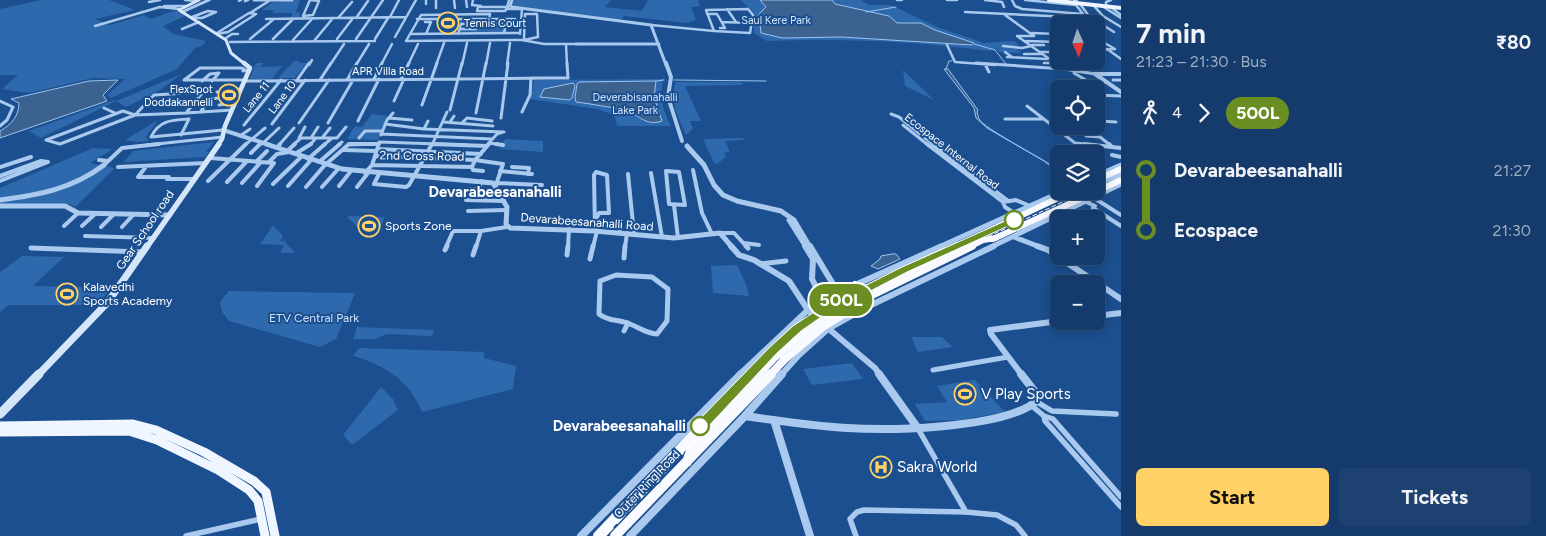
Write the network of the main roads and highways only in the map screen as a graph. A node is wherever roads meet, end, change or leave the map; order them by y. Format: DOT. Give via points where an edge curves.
graph roads {
  1 [pos="1049,0"];
  2 [pos="197,1"];
  3 [pos="1060,2"];
  4 [pos="1078,2"];
  5 [pos="1121,7"];
  6 [pos="1121,168"];
  7 [pos="1105,174"];
  8 [pos="1120,182"];
  9 [pos="1050,200"];
  10 [pos="1031,206"];
  11 [pos="1011,212"];
  12 [pos="862,296"];
  13 [pos="4,407"];
  14 [pos="0,414"];
  15 [pos="0,426"];
  16 [pos="0,432"];
  17 [pos="687,462"];
  18 [pos="265,536"];
  19 [pos="275,536"];
  20 [pos="598,536"];
  21 [pos="616,536"];
  1 -- 3 [label="main road"];
  2 -- 13 [label="main road, Gear School road" via="180,10 219,33 229,42 231,53 250,67 223,134 208,161 118,290"];
  3 -- 4 [label="main road"];
  4 -- 5 [label="main road"];
  6 -- 7 [label="highway"];
  8 -- 12 [label="highway, Outer Ring Road" via="1039,221"];
  9 -- 10 [label="highway, Outer Ring Road"];
  10 -- 11 [label="highway"];
  10 -- 12 [label="highway, Outer Ring Road"];
  12 -- 17 [label="highway, Outer Ring Road, bridge" via="808,337"];
  12 -- 17 [label="highway" via="819,321 788,345 694,444"];
  12 -- 20 [label="highway, Outer Ring Road, bridge" via="829,307 774,350"];
  13 -- 14 [label="main road, Gear School road"];
  15 -- 19 [label="main road" via="133,424 156,430 204,452 254,481 266,492"];
  16 -- 18 [label="main road" via="130,431 141,434 196,458 245,487 258,499"];
  17 -- 21 [label="highway, Outer Ring Road"];
}
